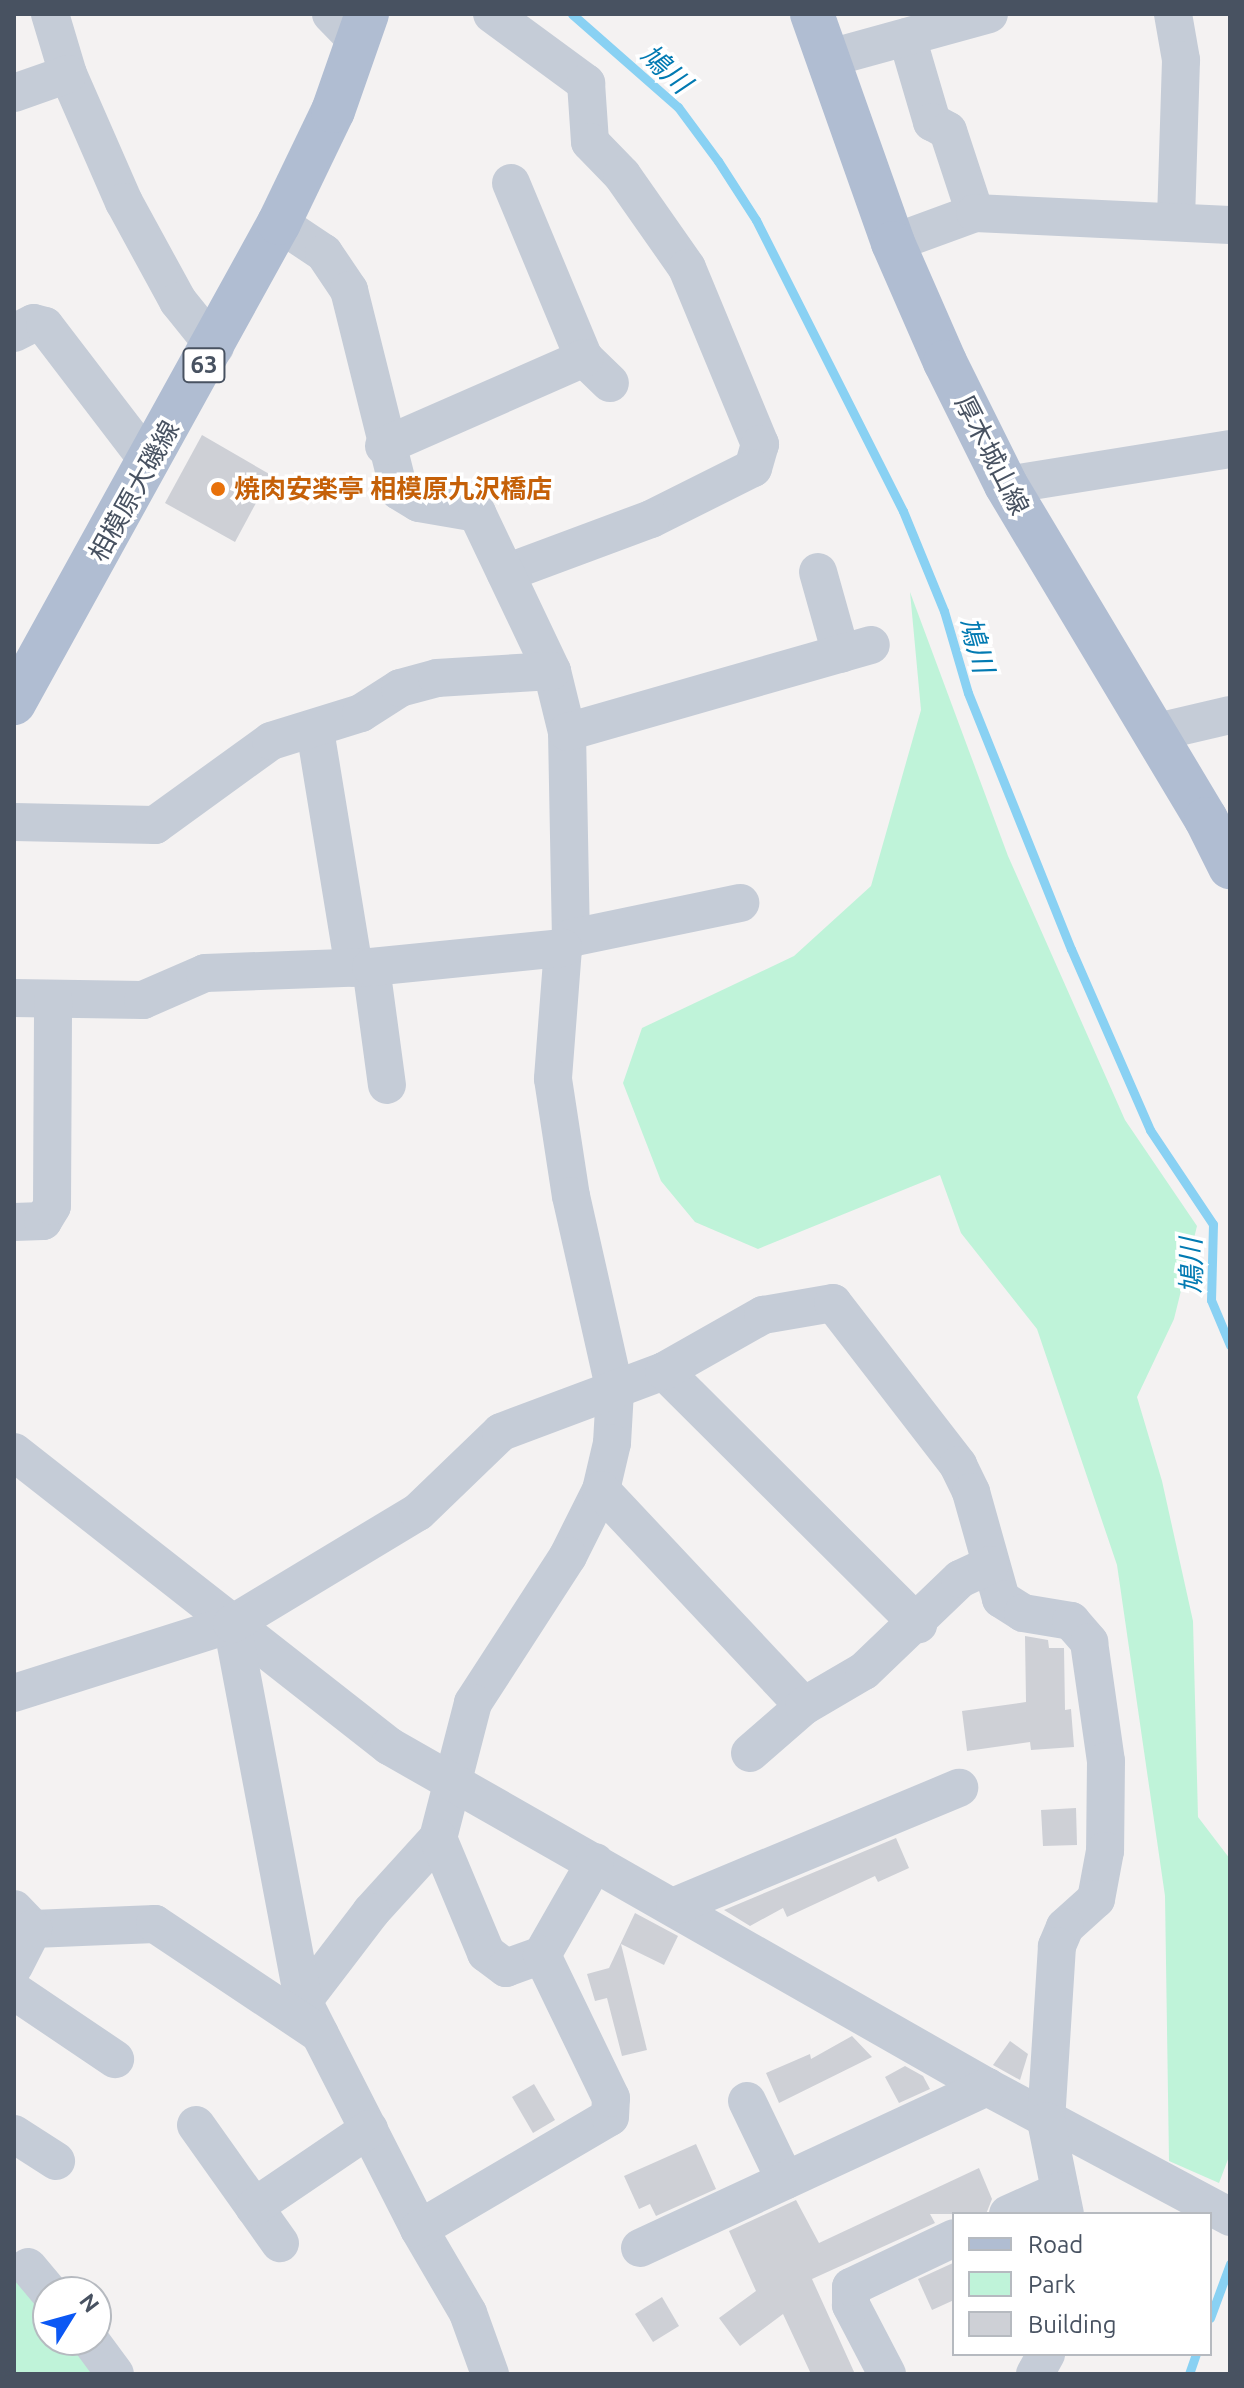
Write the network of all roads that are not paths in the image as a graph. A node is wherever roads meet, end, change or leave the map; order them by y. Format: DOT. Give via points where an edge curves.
graph roads {
  1 [pos="50,14"];
  2 [pos="492,14"];
  3 [pos="812,14"];
  4 [pos="989,14"];
  5 [pos="1173,14"];
  6 [pos="352,23"];
  7 [pos="907,37"];
  8 [pos="826,59"];
  9 [pos="68,74"];
  10 [pos="14,93"];
  11 [pos="511,183"];
  12 [pos="975,213"];
  13 [pos="1176,221"];
  14 [pos="279,223"];
  15 [pos="1230,225"];
  16 [pos="893,243"];
  17 [pos="14,333"];
  18 [pos="215,347"];
  19 [pos="384,446"];
  20 [pos="1230,449"];
  21 [pos="149,462"];
  22 [pos="1006,485"];
  23 [pos="818,572"];
  24 [pos="506,573"];
  25 [pos="552,671"];
  26 [pos="14,703"];
  27 [pos="1230,715"];
  28 [pos="315,730"];
  29 [pos="567,732"];
  30 [pos="1153,733"];
  31 [pos="1218,815"];
  32 [pos="14,822"];
  33 [pos="1230,867"];
  34 [pos="740,903"];
  35 [pos="567,943"];
  36 [pos="362,968"];
  37 [pos="14,998"];
  38 [pos="53,999"];
  39 [pos="387,1085"];
  40 [pos="14,1222"];
  41 [pos="664,1371"];
  42 [pos="615,1391"];
  43 [pos="14,1452"];
  44 [pos="601,1490"];
  45 [pos="990,1565"];
  46 [pos="232,1624"];
  47 [pos="918,1624"];
  48 [pos="14,1693"];
  49 [pos="804,1706"];
  50 [pos="750,1753"];
  51 [pos="453,1783"];
  52 [pos="959,1788"];
  53 [pos="438,1838"];
  54 [pos="595,1862"];
  55 [pos="675,1906"];
  56 [pos="24,1919"];
  57 [pos="542,1955"];
  58 [pos="14,1966"];
  59 [pos="14,1991"];
  60 [pos="303,2001"];
  61 [pos="321,2034"];
  62 [pos="115,2059"];
  63 [pos="987,2087"];
  64 [pos="747,2101"];
  65 [pos="1046,2121"];
  66 [pos="196,2125"];
  67 [pos="369,2129"];
  68 [pos="14,2134"];
  69 [pos="56,2161"];
  70 [pos="785,2180"];
  71 [pos="1063,2203"];
  72 [pos="254,2207"];
  73 [pos="1018,2212"];
  74 [pos="1230,2217"];
  75 [pos="419,2229"];
  76 [pos="952,2239"];
  77 [pos="280,2243"];
  78 [pos="640,2248"];
  79 [pos="102,2356"];
  80 [pos="1045,2356"];
  81 [pos="115,2374"];
  82 [pos="490,2374"];
  83 [pos="887,2374"];
  84 [pos="1035,2374"];
  1 -- 9 [label="street"];
  2 -- 24 [label="street" via="586,83 590,142 622,175 687,268 760,444 753,468 651,519"];
  3 -- 8 [label="main road, 厚木城山線"];
  4 -- 7 [label="street"];
  5 -- 13 [label="street" via="1181,60"];
  6 -- 14 [label="main road, 相模原大磯線 / 63" via="333,111"];
  7 -- 8 [label="street"];
  7 -- 12 [label="street" via="932,122 948,131"];
  8 -- 16 [label="main road, 厚木城山線"];
  9 -- 10 [label="street"];
  9 -- 18 [label="street" via="156,263"];
  11 -- 19 [label="street" via="597,371"];
  12 -- 13 [label="street"];
  12 -- 16 [label="street"];
  13 -- 15 [label="street"];
  14 -- 18 [label="main road, 相模原大磯線 / 63"];
  14 -- 19 [label="street" via="324,253 349,290"];
  16 -- 22 [label="main road, 厚木城山線"];
  17 -- 21 [label="street" via="34,323 45,326"];
  18 -- 21 [label="main road, 相模原大磯線 / 63"];
  19 -- 24 [label="street" via="404,495 477,513"];
  20 -- 22 [label="street"];
  21 -- 26 [label="main road, 相模原大磯線 / 63"];
  22 -- 30 [label="main road, 厚木城山線"];
  23 -- 29 [label="street" via="856,650"];
  24 -- 25 [label="street"];
  25 -- 28 [label="street" via="437,678 400,688 361,713"];
  25 -- 29 [label="street"];
  27 -- 30 [label="street"];
  28 -- 32 [label="street" via="271,741 155,825"];
  28 -- 36 [label="street"];
  29 -- 35 [label="street"];
  30 -- 31 [label="main road, 厚木城山線"];
  31 -- 33 [label="main road, 厚木城山線"];
  34 -- 35 [label="street"];
  35 -- 36 [label="street"];
  35 -- 42 [label="street" via="553,1079 571,1196"];
  36 -- 38 [label="street" via="205,973 143,1000"];
  36 -- 39 [label="street"];
  37 -- 38 [label="street"];
  38 -- 40 [label="street" via="52,1206 43,1221"];
  41 -- 42 [label="street"];
  41 -- 45 [label="street" via="763,1315 822,1303 841,1308 958,1465 971,1492"];
  41 -- 47 [label="street"];
  42 -- 44 [label="street" via="616,1418"];
  42 -- 46 [label="street" via="501,1432 418,1512"];
  43 -- 46 [label="street"];
  44 -- 49 [label="street"];
  44 -- 51 [label="street" via="568,1556 473,1703"];
  45 -- 47 [label="street" via="960,1579"];
  45 -- 65 [label="street" via="1009,1605 1071,1621 1086,1633 1106,1761 1100,1890 1086,1912 1065,1927 1057,1946"];
  46 -- 48 [label="street"];
  46 -- 51 [label="street" via="377,1737"];
  46 -- 60 [label="street"];
  47 -- 49 [label="street" via="864,1671"];
  49 -- 50 [label="street"];
  51 -- 53 [label="street"];
  51 -- 54 [label="street"];
  52 -- 55 [label="street"];
  53 -- 57 [label="street" via="491,1961 506,1968"];
  53 -- 60 [label="street" via="371,1912"];
  54 -- 55 [label="street"];
  54 -- 57 [label="street"];
  55 -- 63 [label="street"];
  56 -- 58 [label="street"];
  56 -- 61 [label="street" via="155,1924"];
  57 -- 75 [label="street" via="611,2098 610,2117"];
  59 -- 62 [label="street"];
  60 -- 61 [label="street"];
  61 -- 67 [label="street"];
  63 -- 65 [label="street"];
  63 -- 70 [label="street"];
  64 -- 70 [label="street"];
  65 -- 71 [label="street"];
  65 -- 74 [label="street"];
  66 -- 72 [label="street"];
  67 -- 72 [label="street"];
  67 -- 75 [label="street"];
  68 -- 69 [label="street"];
  70 -- 78 [label="street"];
  71 -- 73 [label="street"];
  72 -- 77 [label="street"];
  75 -- 82 [label="street" via="468,2313"];
  76 -- 83 [label="street" via="851,2287 851,2305"];
  79 -- 81 [label="street"];
  80 -- 84 [label="street"];
}
